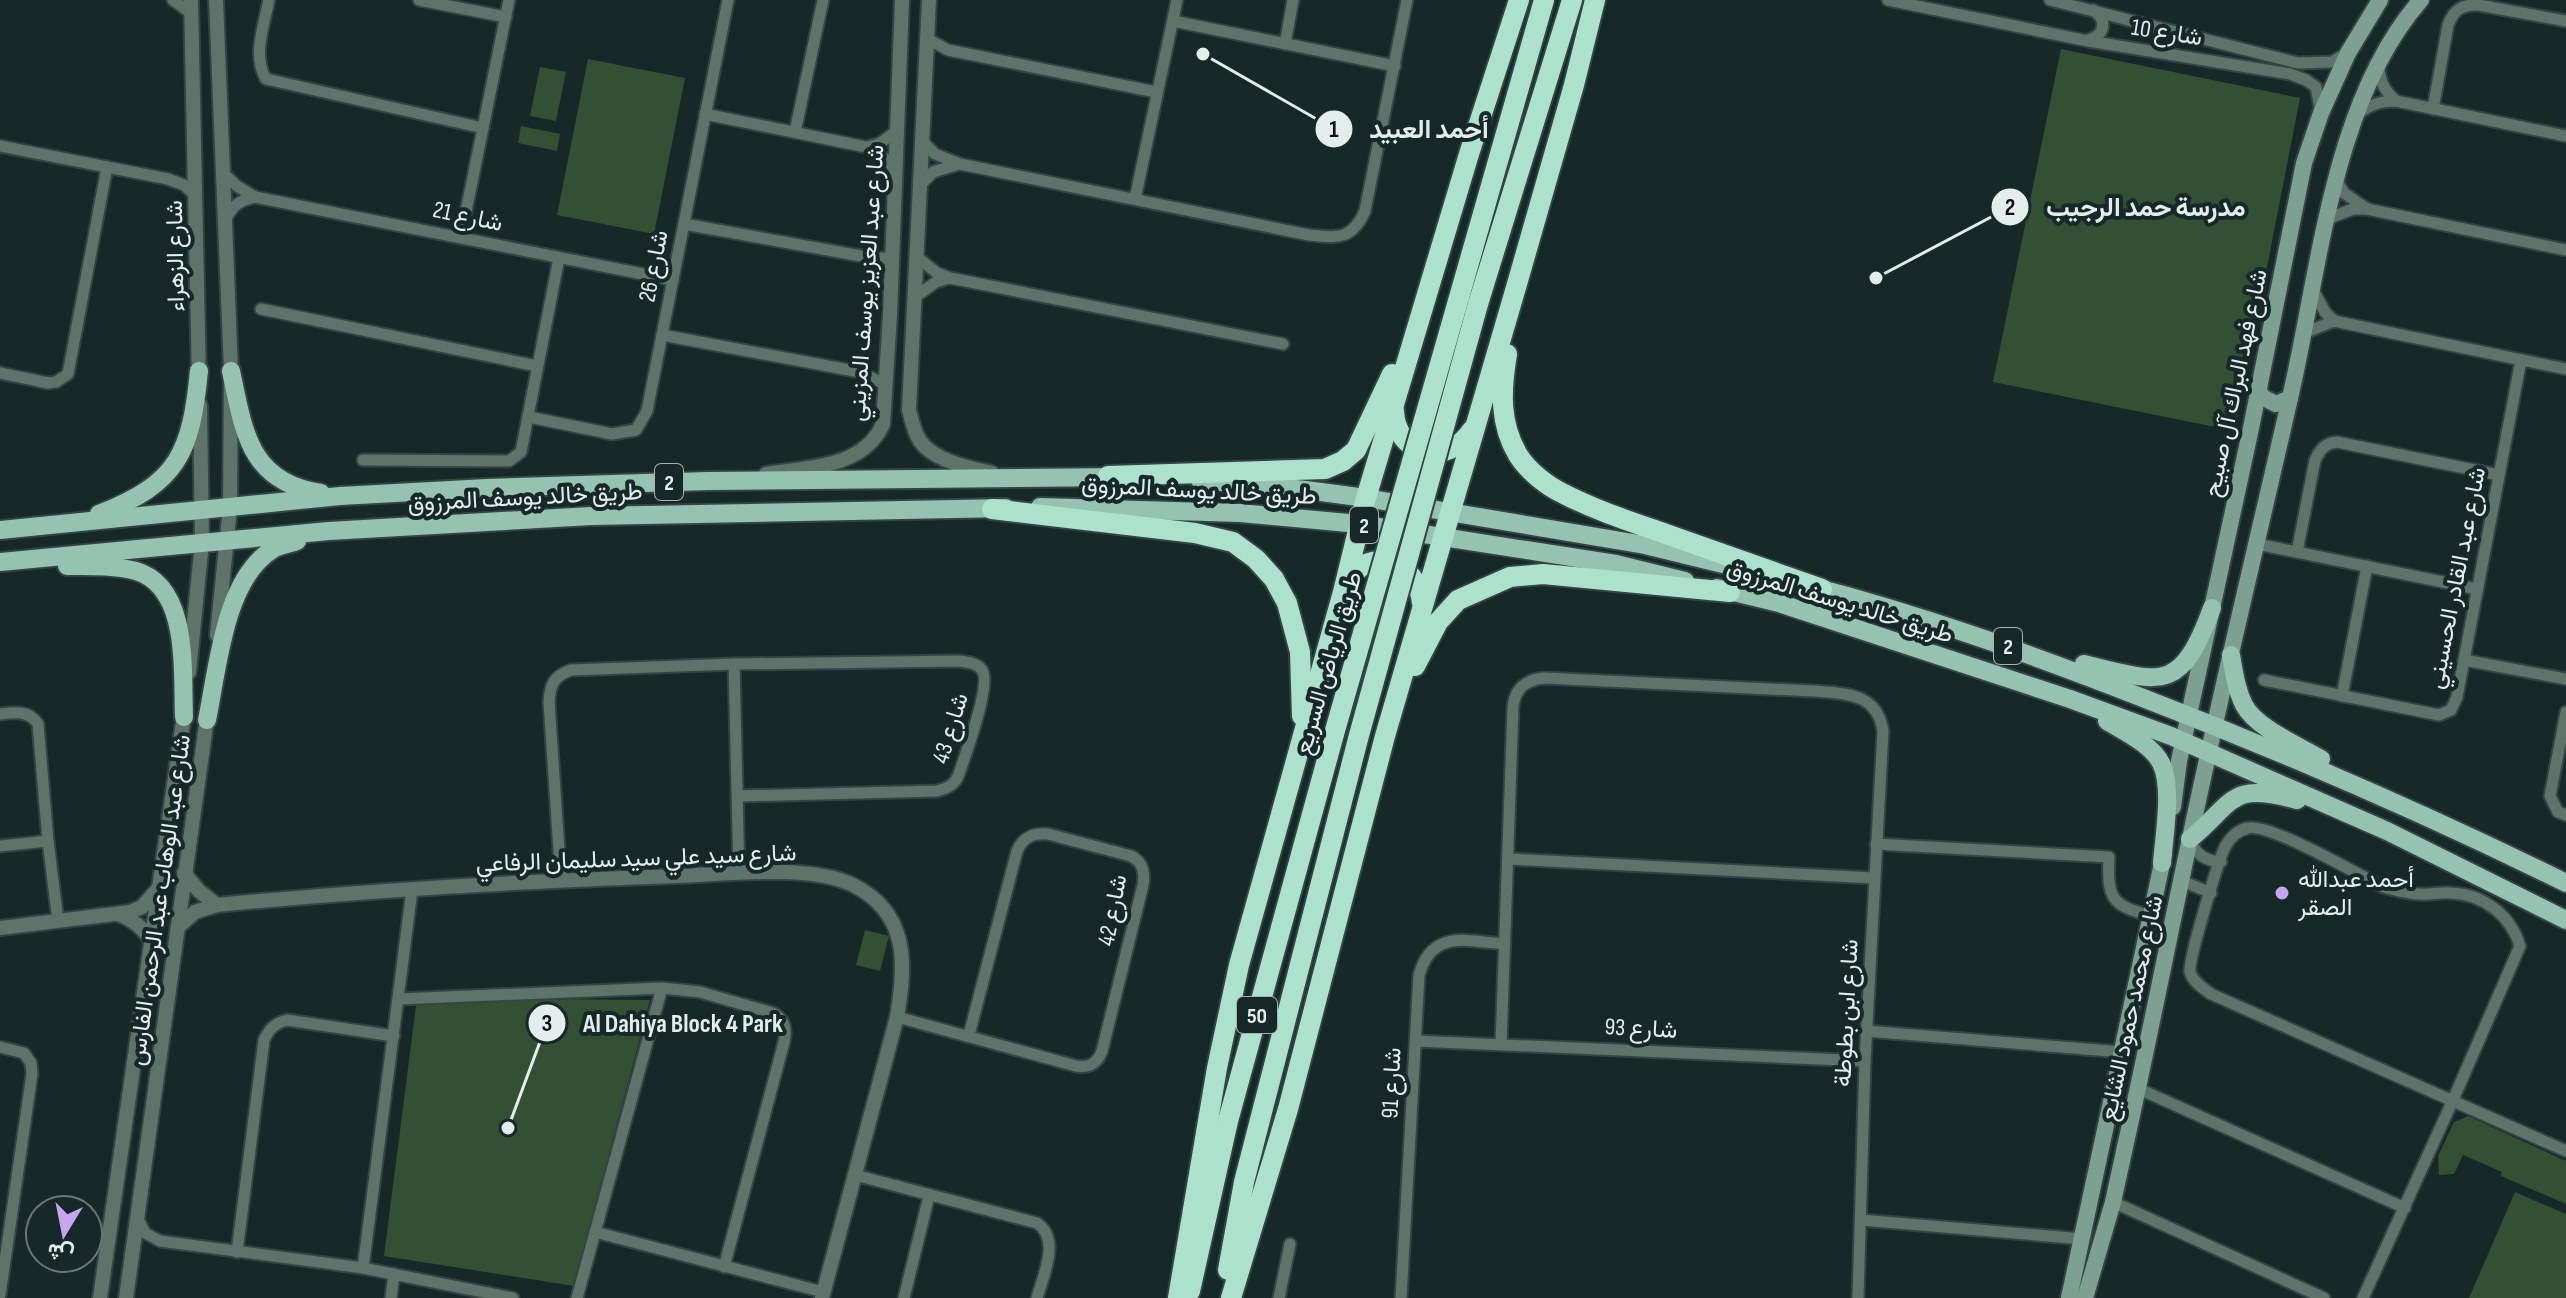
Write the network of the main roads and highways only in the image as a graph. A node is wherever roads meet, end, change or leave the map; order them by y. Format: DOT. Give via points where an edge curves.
graph roads {
  1 [pos="1519,0"];
  2 [pos="1544,0"];
  3 [pos="1572,0"];
  4 [pos="1595,0"];
  5 [pos="2380,0"];
  6 [pos="2421,0"];
  7 [pos="2407,16"];
  8 [pos="2362,30"];
  9 [pos="2387,47"];
  10 [pos="1517,284"];
  11 [pos="1424,301"];
  12 [pos="1468,303"];
  13 [pos="199,371"];
  14 [pos="231,371"];
  15 [pos="2259,390"];
  16 [pos="2290,398"];
  17 [pos="1394,407"];
  18 [pos="1474,428"];
  19 [pos="2251,428"];
  20 [pos="2281,435"];
  21 [pos="1108,476"];
  22 [pos="340,496"];
  23 [pos="1366,498"];
  24 [pos="992,509"];
  25 [pos="1450,512"];
  26 [pos="81,521"];
  27 [pos="1359,524"];
  28 [pos="0,530"];
  29 [pos="329,531"];
  30 [pos="1443,537"];
  31 [pos="0,565"];
  32 [pos="1822,589"];
  33 [pos="1343,592"];
  34 [pos="1730,592"];
  35 [pos="1422,607"];
  36 [pos="2212,608"];
  37 [pos="2008,646"];
  38 [pos="2231,655"];
  39 [pos="2070,699"];
  40 [pos="2190,716"];
  41 [pos="184,717"];
  42 [pos="207,720"];
  43 [pos="2215,725"];
  44 [pos="1385,736"];
  45 [pos="1303,738"];
  46 [pos="2183,742"];
  47 [pos="2209,752"];
  48 [pos="2382,796"];
  49 [pos="2387,831"];
  50 [pos="2190,839"];
  51 [pos="2162,863"];
  52 [pos="2566,883"];
  53 [pos="2566,920"];
  54 [pos="2131,1009"];
  55 [pos="2155,1013"];
  56 [pos="2125,1147"];
  57 [pos="2101,1149"];
  58 [pos="1178,1298"];
  59 [pos="1188,1298"];
  60 [pos="1223,1298"];
  61 [pos="1231,1298"];
  62 [pos="2069,1298"];
  63 [pos="2085,1298"];
  1 -- 11 [label="highway"];
  2 -- 12 [label="highway, طريق الرياض السريع / 50"];
  3 -- 12 [label="highway, طريق الرياض السريع / 50"];
  4 -- 10 [label="highway"];
  5 -- 7 [label="main road" via="2381,12 2390,20"];
  5 -- 8 [label="main road, شارع فهد البراك آل صبيح"];
  6 -- 7 [label="main road"];
  7 -- 9 [label="main road"];
  8 -- 9 [label="main road" via="2377,27 2384,32"];
  8 -- 15 [label="main road, شارع فهد البراك آل صبيح" via="2321,113 2304,163"];
  9 -- 16 [label="main road" via="2356,115 2336,180"];
  10 -- 18 [label="highway"];
  10 -- 32 [label="highway" via="1502,412 1519,457 1536,475 1604,512"];
  11 -- 17 [label="highway"];
  11 -- 21 [label="highway" via="1368,430 1343,461 1307,471"];
  12 -- 59 [label="highway, طريق الرياض السريع / 50, bridge" via="1334,734 1228,1121"];
  12 -- 60 [label="highway, طريق الرياض السريع / 50, bridge" via="1244,1182"];
  13 -- 26 [label="main road" via="195,416 185,449 160,481 127,503"];
  14 -- 22 [label="main road" via="254,453 266,471 301,490"];
  15 -- 16 [label="main road" via="2276,404"];
  15 -- 19 [label="main road, شارع فهد البراك آل صبيح"];
  16 -- 20 [label="main road"];
  17 -- 18 [label="highway" via="1401,435 1424,452 1453,449"];
  17 -- 23 [label="highway"];
  18 -- 25 [label="highway"];
  19 -- 20 [label="main road" via="2265,420 2273,422"];
  19 -- 36 [label="main road, شارع فهد البراك آل صبيح"];
  20 -- 38 [label="main road"];
  21 -- 22 [label="main road, طريق خالد يوسف المرزوق / 2" via="708,481"];
  21 -- 23 [label="main road, طريق خالد يوسف المرزوق / 2"];
  22 -- 26 [label="main road, طريق خالد يوسف المرزوق / 2"];
  23 -- 25 [label="main road, طريق خالد يوسف المرزوق / 2"];
  23 -- 27 [label="highway"];
  24 -- 27 [label="main road, طريق خالد يوسف المرزوق / 2" via="1240,513"];
  24 -- 29 [label="main road, طريق خالد يوسف المرزوق / 2" via="591,516"];
  24 -- 45 [label="highway" via="1233,542 1274,579 1287,603 1300,652"];
  25 -- 30 [label="highway"];
  25 -- 32 [label="main road, طريق خالد يوسف المرزوق / 2" via="1645,545"];
  26 -- 28 [label="main road, طريق خالد يوسف المرزوق / 2"];
  27 -- 30 [label="main road, طريق خالد يوسف المرزوق / 2"];
  27 -- 33 [label="highway"];
  29 -- 31 [label="main road, طريق خالد يوسف المرزوق / 2"];
  29 -- 42 [label="main road" via="273,549 248,573 232,600"];
  30 -- 34 [label="main road, طريق خالد يوسف المرزوق / 2" via="1616,564"];
  30 -- 35 [label="highway"];
  31 -- 41 [label="main road" via="100,566 138,571 160,586 180,630"];
  32 -- 37 [label="main road, طريق خالد يوسف المرزوق / 2"];
  33 -- 35 [label="highway" via="1351,576 1381,561 1412,575 1421,590"];
  33 -- 45 [label="highway"];
  34 -- 39 [label="main road, طريق خالد يوسف المرزوق / 2" via="1779,603"];
  34 -- 44 [label="highway" via="1543,574 1510,577 1485,587 1458,600 1438,622"];
  35 -- 44 [label="highway"];
  36 -- 37 [label="main road" via="2190,657 2162,677 2126,674"];
  36 -- 40 [label="main road, شارع فهد البراك آل صبيح"];
  37 -- 40 [label="main road, طريق خالد يوسف المرزوق / 2"];
  38 -- 43 [label="main road"];
  38 -- 48 [label="main road" via="2240,694 2257,719"];
  39 -- 46 [label="main road, طريق خالد يوسف المرزوق / 2"];
  39 -- 51 [label="main road" via="2146,747 2161,763 2166,789"];
  40 -- 43 [label="main road, طريق خالد يوسف المرزوق / 2"];
  40 -- 46 [label="main road, شارع فهد البراك آل صبيح"];
  43 -- 47 [label="main road, شارع محمد حمود الشايع"];
  43 -- 48 [label="main road, طريق خالد يوسف المرزوق / 2"];
  44 -- 61 [label="highway" via="1288,1109"];
  45 -- 58 [label="highway" via="1239,965"];
  46 -- 47 [label="main road, طريق خالد يوسف المرزوق / 2"];
  46 -- 51 [label="main road, شارع محمد حمود الشايع"];
  47 -- 49 [label="main road, طريق خالد يوسف المرزوق / 2"];
  47 -- 50 [label="main road, شارع محمد حمود الشايع"];
  48 -- 52 [label="main road, طريق خالد يوسف المرزوق / 2"];
  49 -- 50 [label="main road" via="2297,800 2255,793 2230,799"];
  49 -- 53 [label="main road, طريق خالد يوسف المرزوق / 2"];
  50 -- 55 [label="main road, شارع محمد حمود الشايع"];
  51 -- 54 [label="main road, شارع محمد حمود الشايع"];
  54 -- 55 [label="main road" via="2138,997 2144,997 2153,1003"];
  54 -- 57 [label="main road, شارع محمد حمود الشايع"];
  55 -- 56 [label="main road, شارع محمد حمود الشايع"];
  56 -- 57 [label="main road" via="2113,1158"];
  56 -- 63 [label="main road, شارع محمد حمود الشايع"];
  57 -- 62 [label="main road, شارع محمد حمود الشايع"];
}
